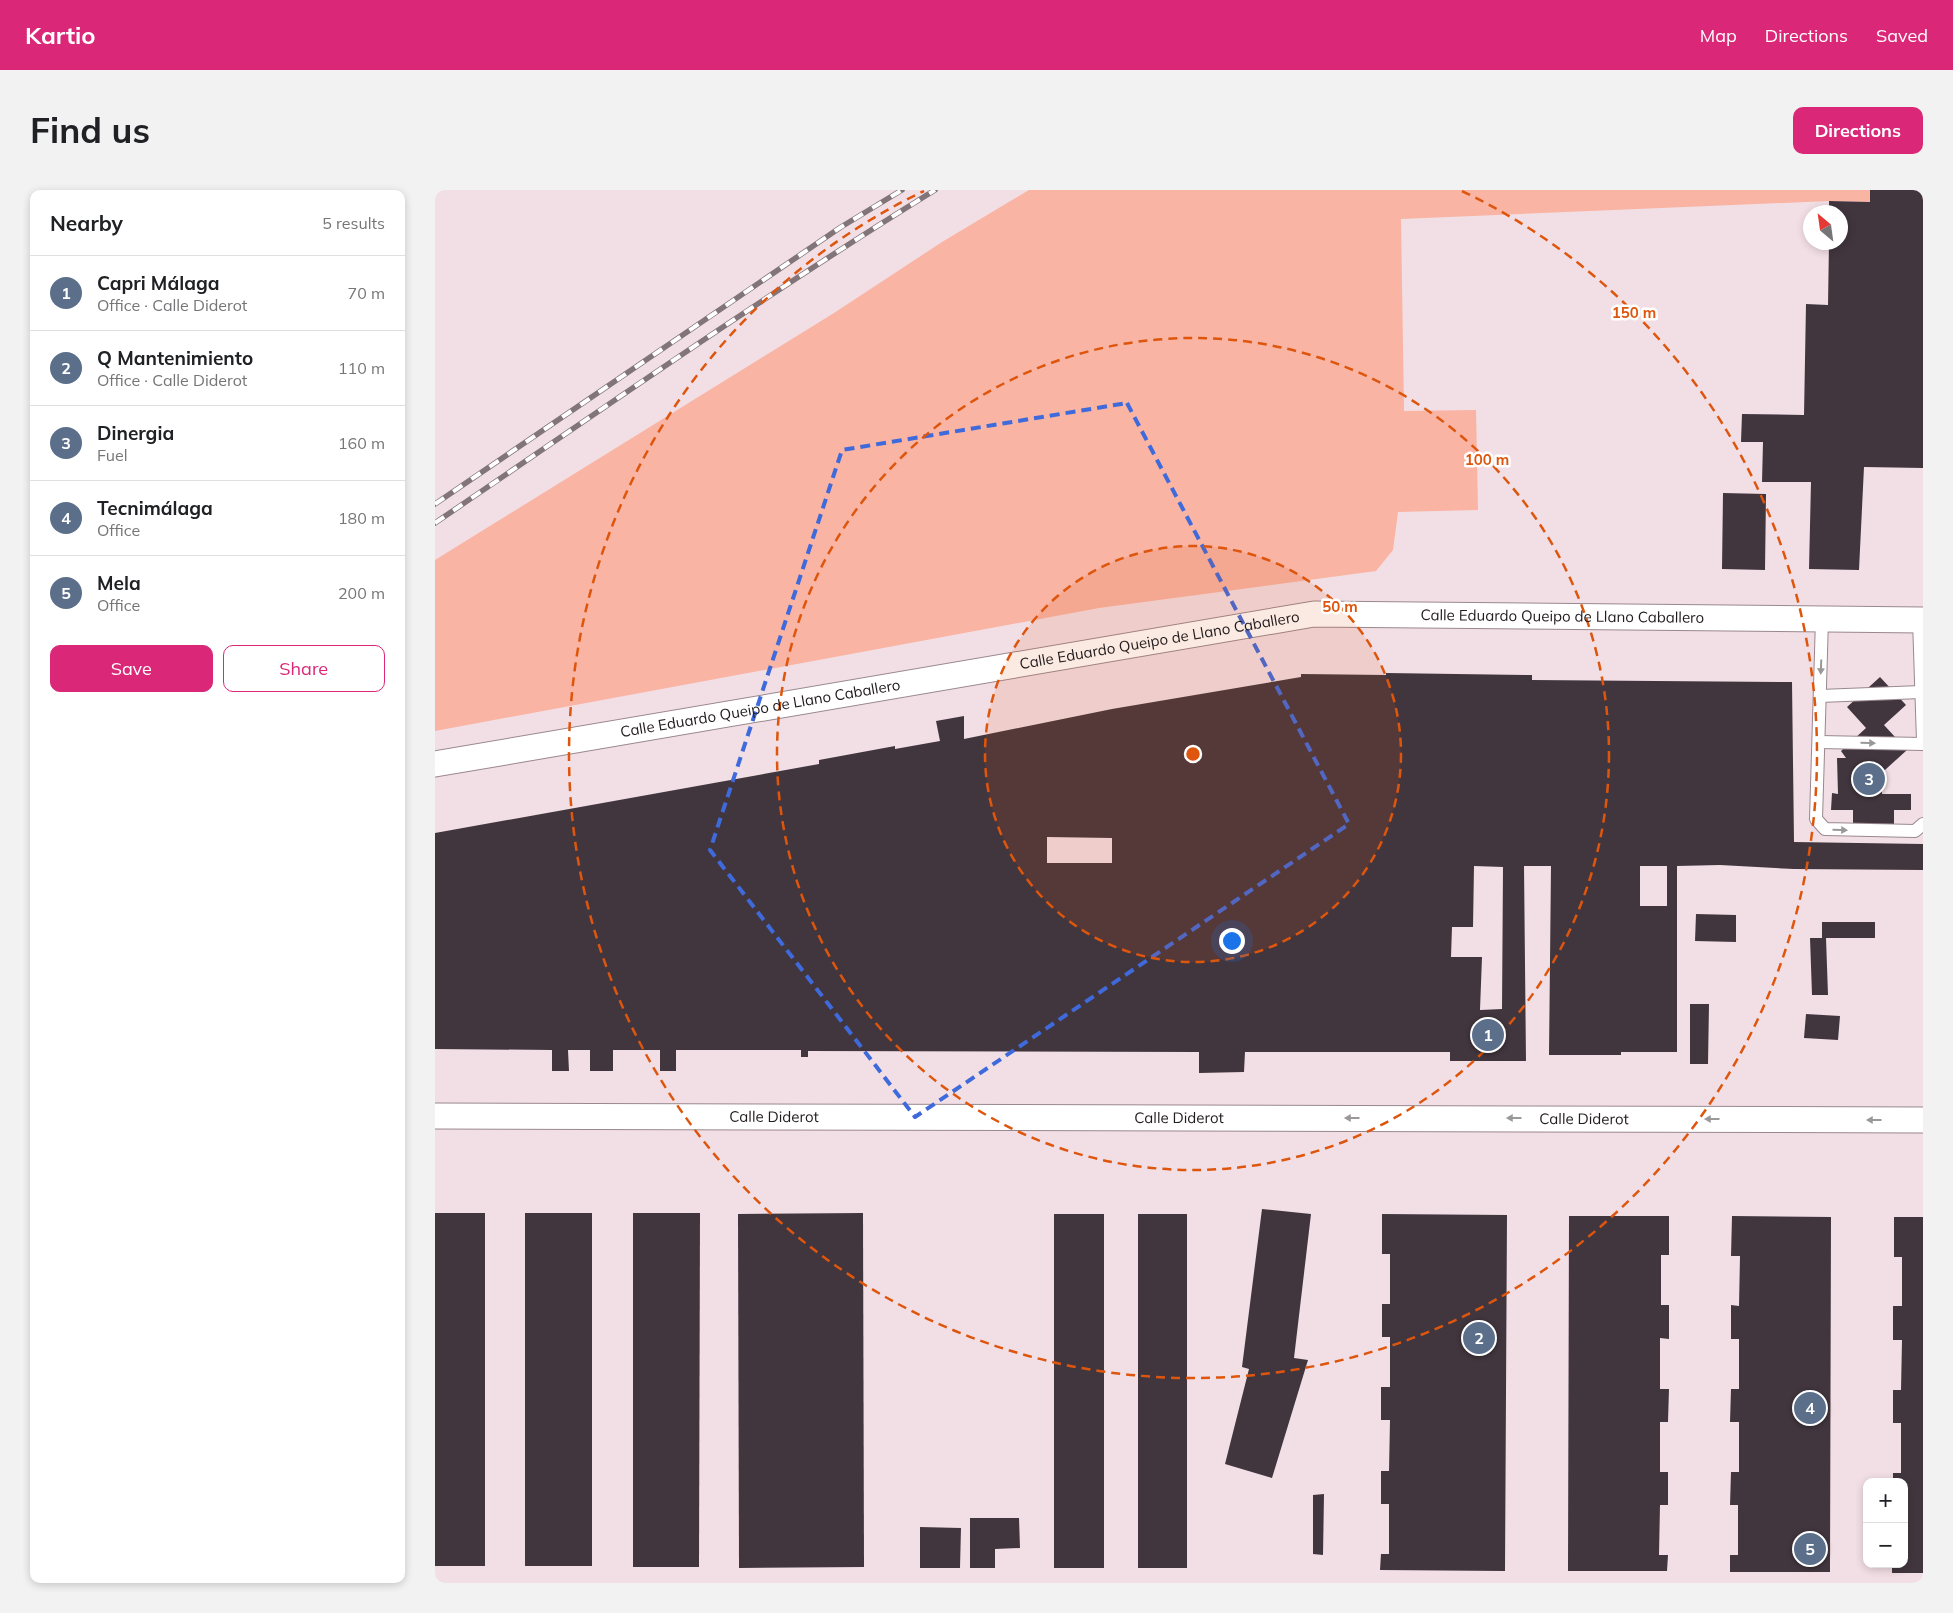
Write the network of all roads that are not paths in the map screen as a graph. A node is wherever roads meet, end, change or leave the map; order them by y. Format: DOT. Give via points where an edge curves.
graph roads {
  1 [pos="1822,619"];
  2 [pos="1921,620"];
  3 [pos="1921,692"];
  4 [pos="1821,696"];
  5 [pos="1819,742"];
  6 [pos="1923,742"];
  7 [pos="435,764"];
  8 [pos="1923,824"];
  9 [pos="435,1116"];
  10 [pos="1923,1120"];
  1 -- 2 [label="street, Calle Eduardo Queipo de Llano Caballero"];
  1 -- 4 [label="lane, one-way"];
  1 -- 7 [label="street, Calle Eduardo Queipo de Llano Caballero" via="1314,614"];
  2 -- 3 [label="lane"];
  3 -- 4 [label="lane"];
  3 -- 6 [label="lane"];
  4 -- 5 [label="lane"];
  5 -- 6 [label="lane, one-way"];
  5 -- 8 [label="lane, one-way" via="1816,819 1825,829 1915,831"];
  10 -- 9 [label="street, Calle Diderot, one-way"];
}
